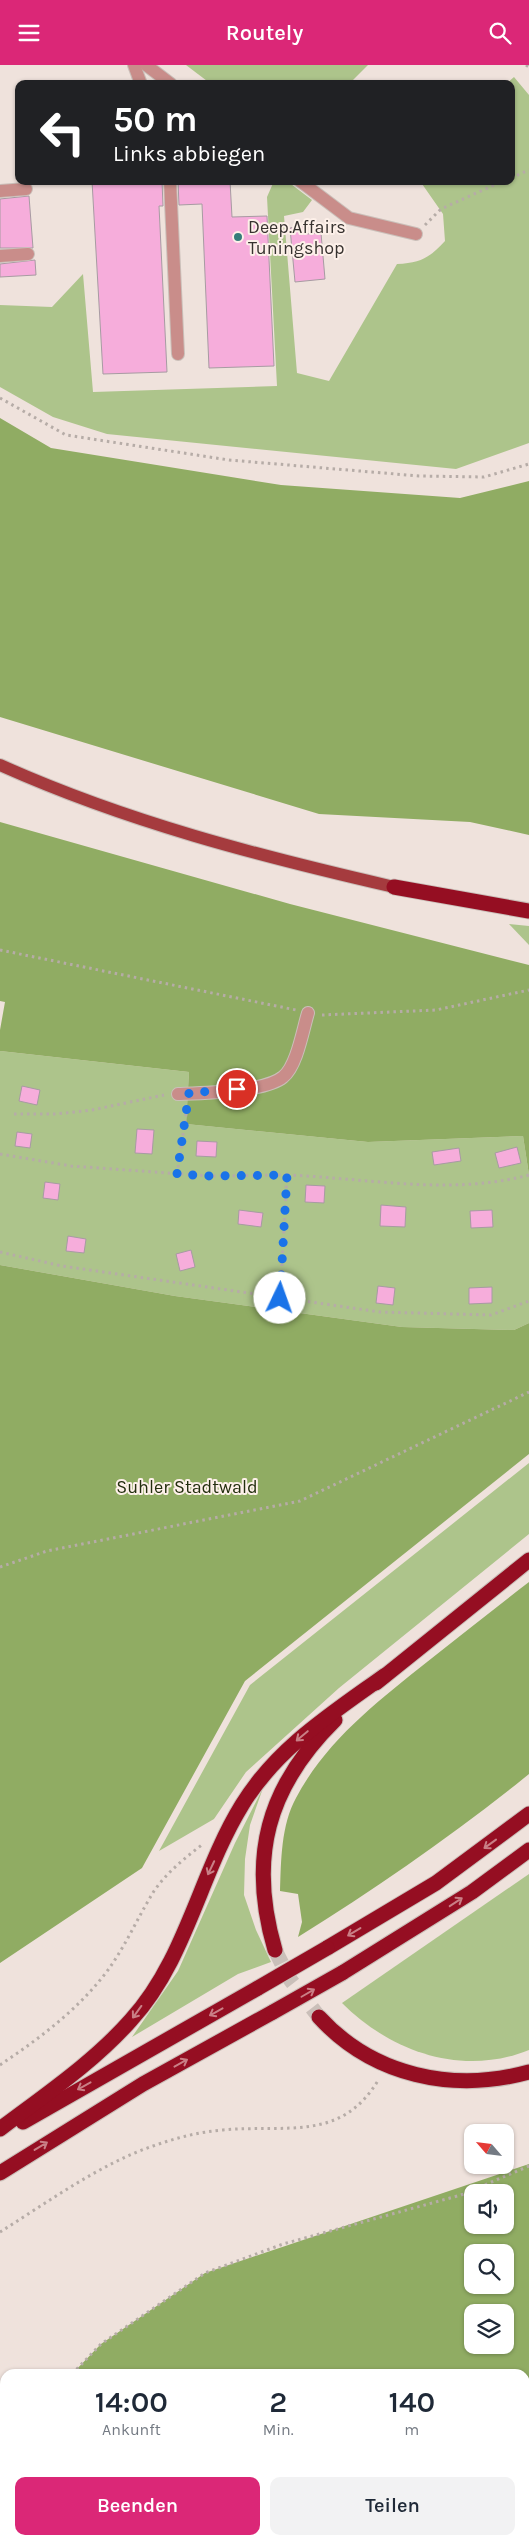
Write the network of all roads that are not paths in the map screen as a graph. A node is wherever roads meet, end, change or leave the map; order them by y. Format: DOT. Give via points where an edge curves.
graph roads {
  1 [pos="134,65"];
  2 [pos="146,65"];
  3 [pos="140,80"];
  4 [pos="166,80"];
  5 [pos="170,185"];
  6 [pos="305,185"];
  7 [pos="26,189"];
  8 [pos="0,191"];
  9 [pos="416,234"];
  10 [pos="28,254"];
  11 [pos="0,256"];
  12 [pos="178,354"];
  13 [pos="0,765"];
  14 [pos="394,887"];
  15 [pos="529,911"];
  16 [pos="308,1013"];
  17 [pos="183,1094"];
  18 [pos="529,1560"];
  19 [pos="384,1676"];
  20 [pos="529,1814"];
  21 [pos="529,1850"];
  22 [pos="276,1950"];
  23 [pos="318,2017"];
  24 [pos="529,2073"];
  25 [pos="0,2129"];
  26 [pos="0,2136"];
  27 [pos="0,2173"];
  1 -- 3 [label="lane"];
  2 -- 4 [label="lane"];
  5 -- 12 [label="lane"];
  6 -- 9 [label="lane" via="349,218"];
  7 -- 8 [label="lane"];
  10 -- 11 [label="lane"];
  13 -- 14 [label="main road" via="86,802 172,831 256,855"];
  14 -- 15 [label="highway"];
  16 -- 17 [label="lane" via="297,1052 284,1077 262,1088"];
  18 -- 19 [label="highway"];
  19 -- 22 [label="highway" via="346,1709 309,1748 276,1806 266,1840 262,1878"];
  19 -- 25 [label="highway, one-way" via="297,1740 255,1786 220,1848 174,1953 132,2020 76,2071"];
  20 -- 26 [label="highway, one-way, bridge" via="436,1883"];
  27 -- 21 [label="highway, one-way, bridge" via="143,2085 342,1973 456,1903"];
  23 -- 24 [label="highway" via="349,2044 413,2075 443,2081 490,2080"];
}
